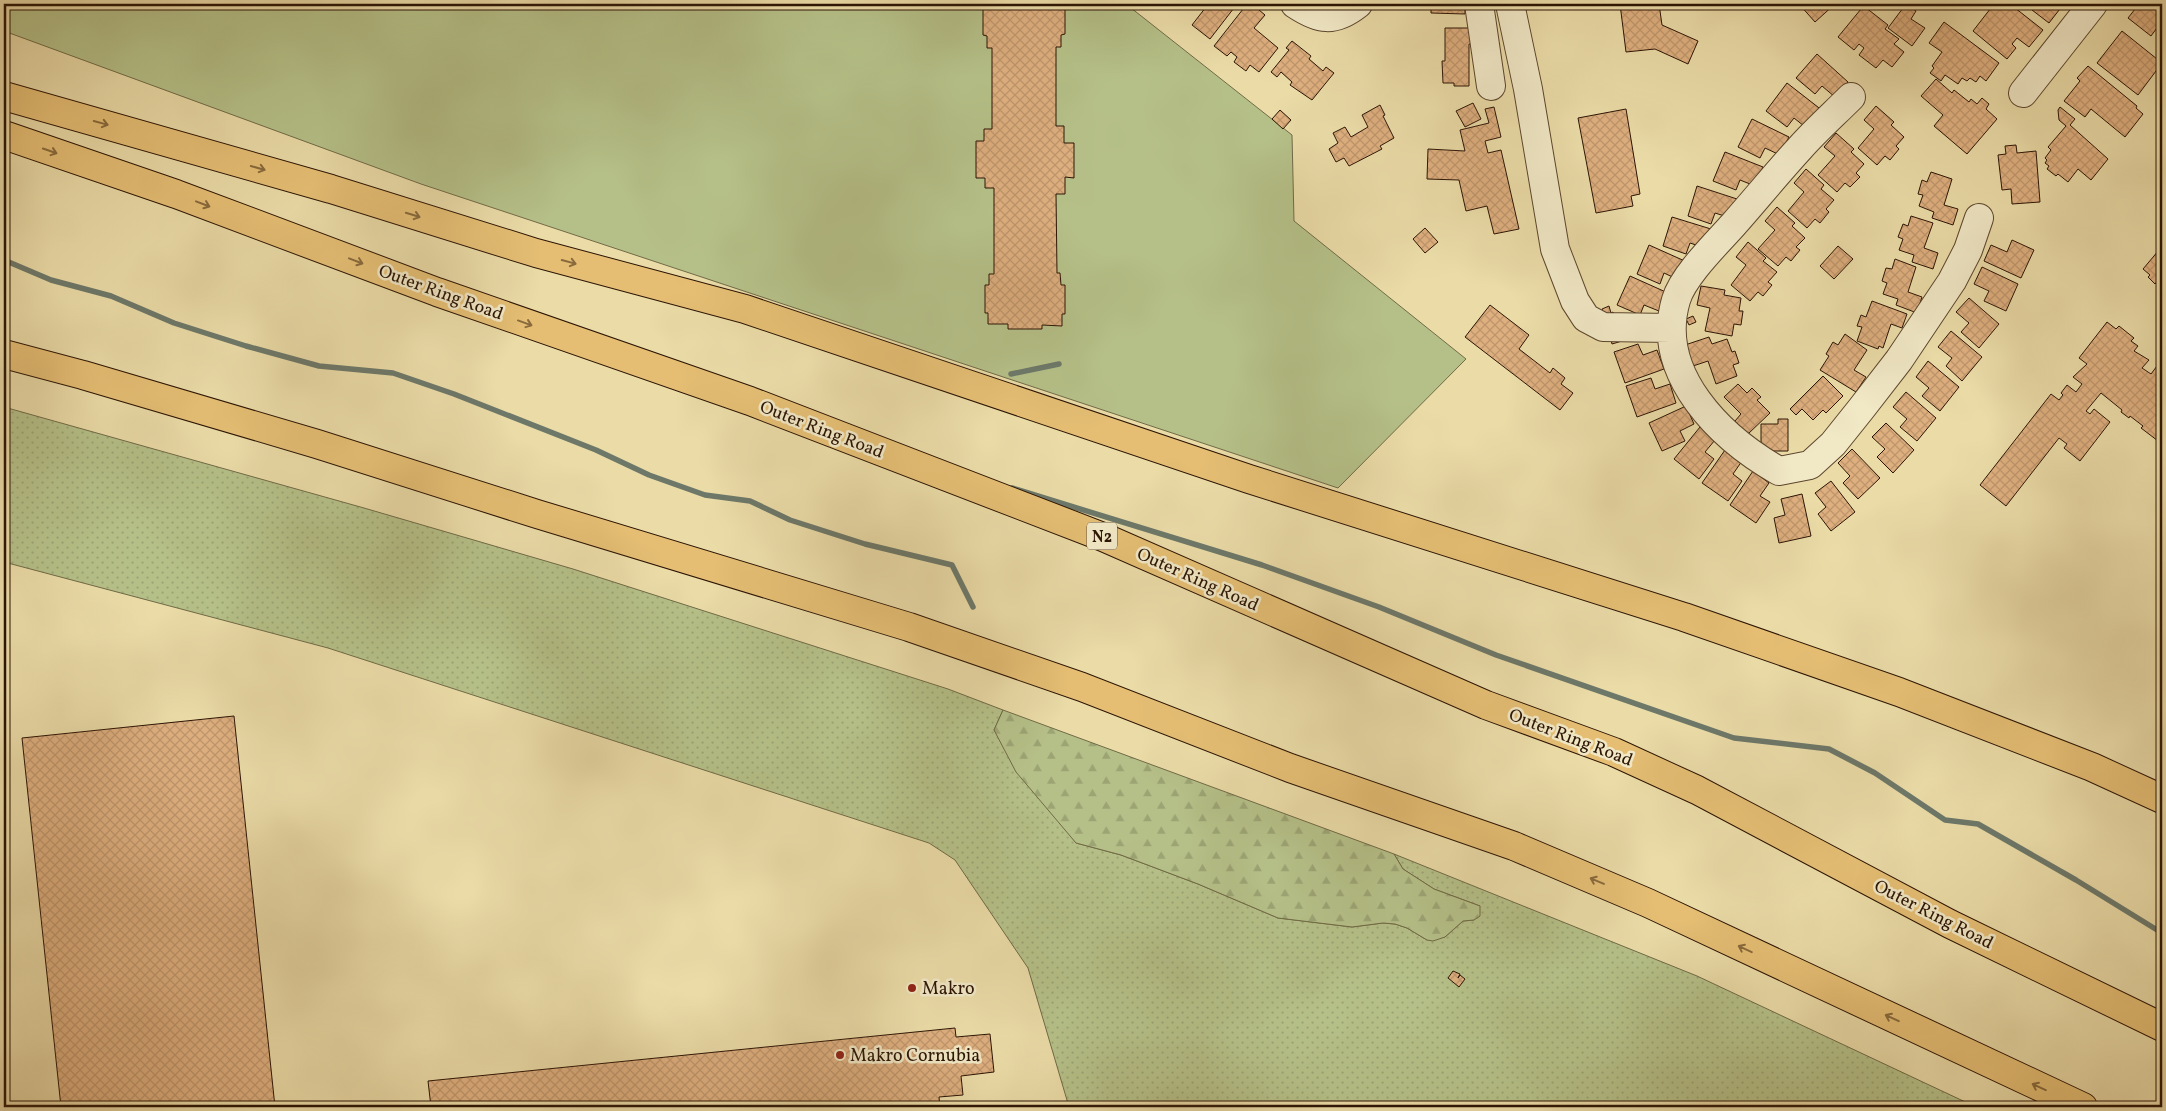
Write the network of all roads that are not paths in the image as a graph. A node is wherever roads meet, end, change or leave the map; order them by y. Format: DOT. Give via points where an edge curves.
graph roads {
  1 [pos="1295,4"];
  2 [pos="1358,4"];
  3 [pos="1479,4"];
  4 [pos="1510,4"];
  5 [pos="2093,4"];
  6 [pos="1491,86"];
  7 [pos="2023,94"];
  8 [pos="4,96"];
  9 [pos="1851,97"];
  10 [pos="4,136"];
  11 [pos="1979,218"];
  12 [pos="1671,328"];
  13 [pos="4,354"];
  14 [pos="2162,799"];
  15 [pos="2162,1027"];
  16 [pos="2083,1107"];
  1 -- 2 [label="street" via="1310,14 1328,18 1346,13"];
  3 -- 6 [label="street"];
  4 -- 12 [label="street" via="1555,249 1575,301 1586,318 1603,327"];
  5 -- 7 [label="street"];
  8 -- 14 [label="highway, one-way" via="331,189 536,253 745,310 1249,480 1684,616 1908,696 2083,764"];
  9 -- 12 [label="street" via="1800,148 1695,267 1676,299"];
  10 -- 15 [label="highway, Outer Ring Road / N2, one-way" via="176,194 437,292 750,401 1103,537 1486,705 1614,752 1688,786 1950,924"];
  11 -- 12 [label="street" via="1952,281 1899,360 1834,444 1810,465 1779,471 1730,437 1699,405 1682,374 1671,343"];
  16 -- 13 [label="highway, one-way" via="1657,908 1514,846 1290,768 1082,687 909,627 308,441"];
}
